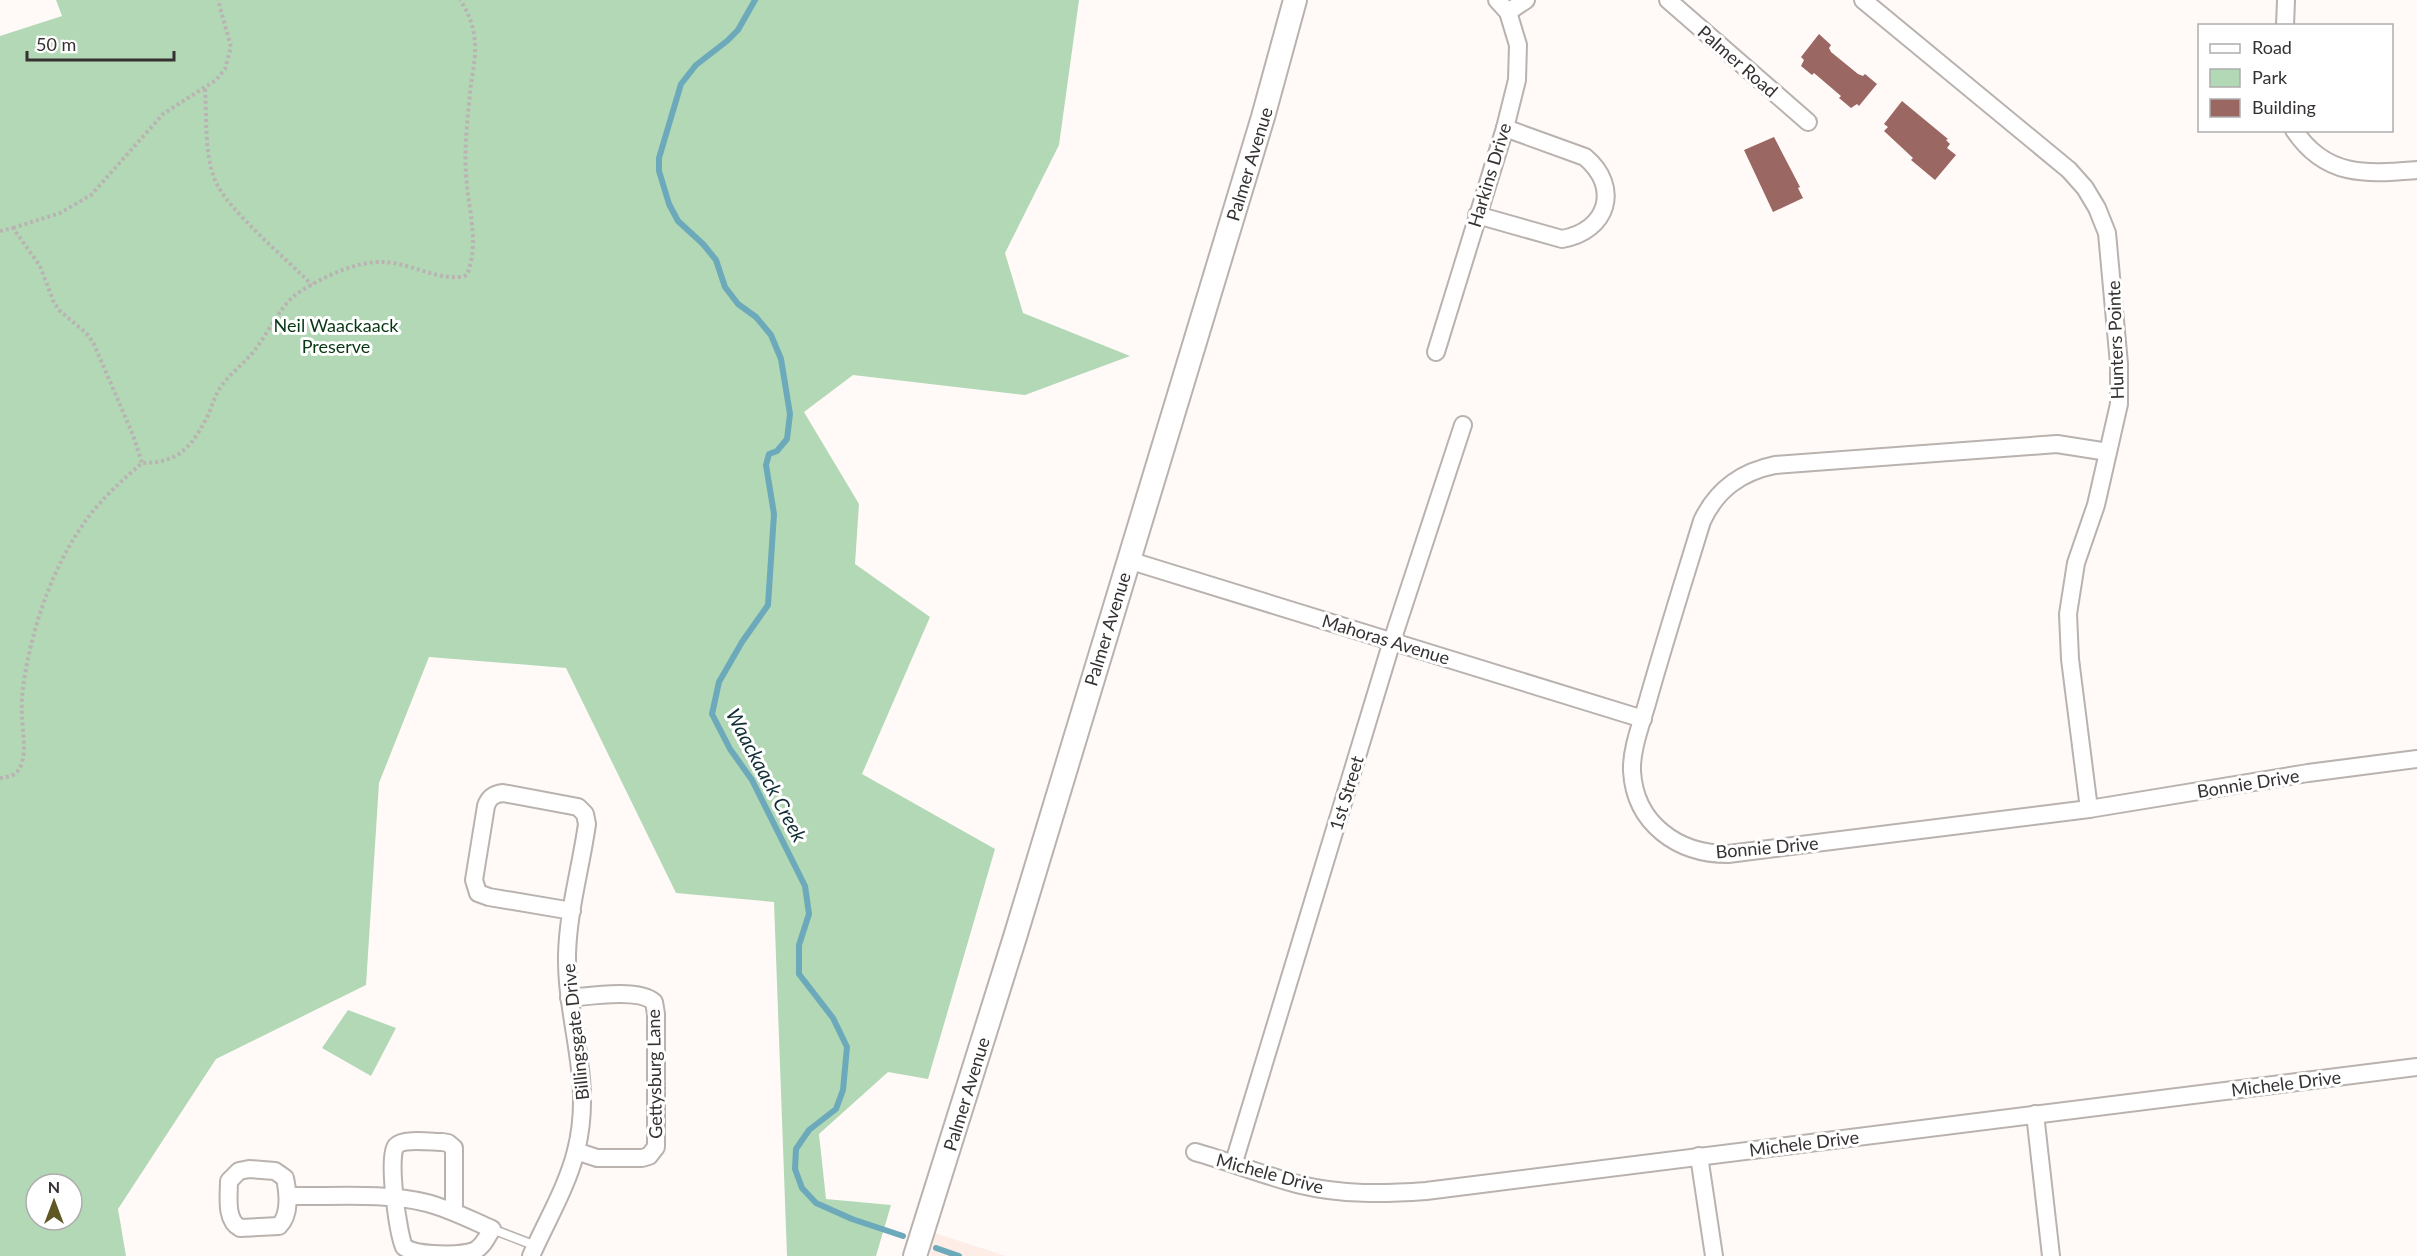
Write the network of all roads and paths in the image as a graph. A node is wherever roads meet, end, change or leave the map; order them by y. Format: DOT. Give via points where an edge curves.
graph roads {
  1 [pos="218,0"];
  2 [pos="460,0"];
  3 [pos="1295,0"];
  4 [pos="1526,0"];
  5 [pos="1668,0"];
  6 [pos="1863,0"];
  7 [pos="2286,0"];
  8 [pos="1503,6"];
  9 [pos="1883,7"];
  10 [pos="2285,24"];
  11 [pos="205,89"];
  12 [pos="1808,122"];
  13 [pos="1505,128"];
  14 [pos="2296,132"];
  15 [pos="2417,170"];
  16 [pos="1477,214"];
  17 [pos="13,228"];
  18 [pos="0,231"];
  19 [pos="312,285"];
  20 [pos="1436,352"];
  21 [pos="1463,425"];
  22 [pos="2108,453"];
  23 [pos="141,463"];
  24 [pos="1128,560"];
  25 [pos="1392,641"];
  26 [pos="1643,719"];
  27 [pos="2417,759"];
  28 [pos="0,778"];
  29 [pos="2089,809"];
  30 [pos="572,911"];
  31 [pos="569,998"];
  32 [pos="2417,1066"];
  33 [pos="2035,1114"];
  34 [pos="576,1151"];
  35 [pos="1195,1152"];
  36 [pos="1699,1156"];
  37 [pos="1234,1162"];
  38 [pos="288,1196"];
  39 [pos="395,1197"];
  40 [pos="454,1212"];
  41 [pos="492,1229"];
  42 [pos="533,1251"];
  43 [pos="915,1256"];
  44 [pos="1714,1256"];
  45 [pos="2051,1256"];
  1 -- 11 [label="path" via="231,47 225,69"];
  2 -- 19 [label="path" via="471,21 475,45 466,156 474,235 467,275 448,277 382,262 360,265"];
  3 -- 24 [label="street, Palmer Avenue"];
  4 -- 8 [label="street"];
  5 -- 12 [label="street, Palmer Road"];
  6 -- 9 [label="street, Hunters Pointe"];
  7 -- 10 [label="street"];
  8 -- 13 [label="street, Harkins Drive" via="1518,45 1519,61"];
  9 -- 22 [label="street, Hunters Pointe" via="1931,58 2069,170 2097,208 2110,245 2119,364 2119,404"];
  11 -- 17 [label="path" via="163,114 91,195 60,213"];
  11 -- 19 [label="path" via="216,182 245,219"];
  13 -- 16 [label="street, Harkins Drive"];
  13 -- 16 [label="street" via="1585,157 1603,178 1604,208 1588,230 1562,239"];
  14 -- 15 [label="street" via="2318,156 2336,167 2367,174"];
  16 -- 20 [label="street, Harkins Drive"];
  17 -- 18 [label="path"];
  17 -- 23 [label="path" via="40,266 54,303 93,342"];
  19 -- 23 [label="path" via="291,297 254,352 221,387 190,444 176,458"];
  21 -- 25 [label="street, 1st Street"];
  22 -- 26 [label="street, Bonnie Drive" via="2057,444 1775,465 1739,477 1723,490 1702,521"];
  22 -- 29 [label="street, Hunters Pointe" via="2096,505 2076,563 2068,614"];
  23 -- 28 [label="path" via="115,486 82,526 46,596 29,650 22,693 21,765 9,778"];
  24 -- 25 [label="street, Mahoras Avenue"];
  24 -- 43 [label="street, Palmer Avenue"];
  25 -- 26 [label="street, Mahoras Avenue"];
  25 -- 37 [label="street, 1st Street"];
  26 -- 29 [label="street, Bonnie Drive" via="1632,763 1635,791 1656,827 1694,851 1728,854"];
  27 -- 29 [label="street, Bonnie Drive"];
  30 -- 30 [label="street, Billingsgate Drive" via="478,893 474,886 486,806 496,794 570,804 585,814 587,824"];
  30 -- 31 [label="street, Billingsgate Drive" via="567,955"];
  31 -- 34 [label="street, Billingsgate Drive" via="582,1069 583,1103"];
  31 -- 34 [label="street, Gettysburg Lane" via="643,995 654,1002 656,1014 656,1148 642,1158 597,1158"];
  32 -- 33 [label="street, Michele Drive"];
  33 -- 36 [label="street, Michele Drive"];
  33 -- 45 [label="street"];
  34 -- 42 [label="street, Billingsgate Drive"];
  35 -- 37 [label="street, Michele Drive"];
  36 -- 37 [label="street, Michele Drive" via="1386,1194 1303,1185"];
  36 -- 44 [label="street"];
  38 -- 39 [label="street"];
  39 -- 40 [label="street"];
  39 -- 40 [label="street" via="396,1146 403,1142 448,1143 454,1148 455,1157"];
  39 -- 41 [label="street" via="401,1240 410,1251 454,1255 472,1252 480,1248"];
  40 -- 41 [label="street"];
  41 -- 42 [label="lane"];
}
